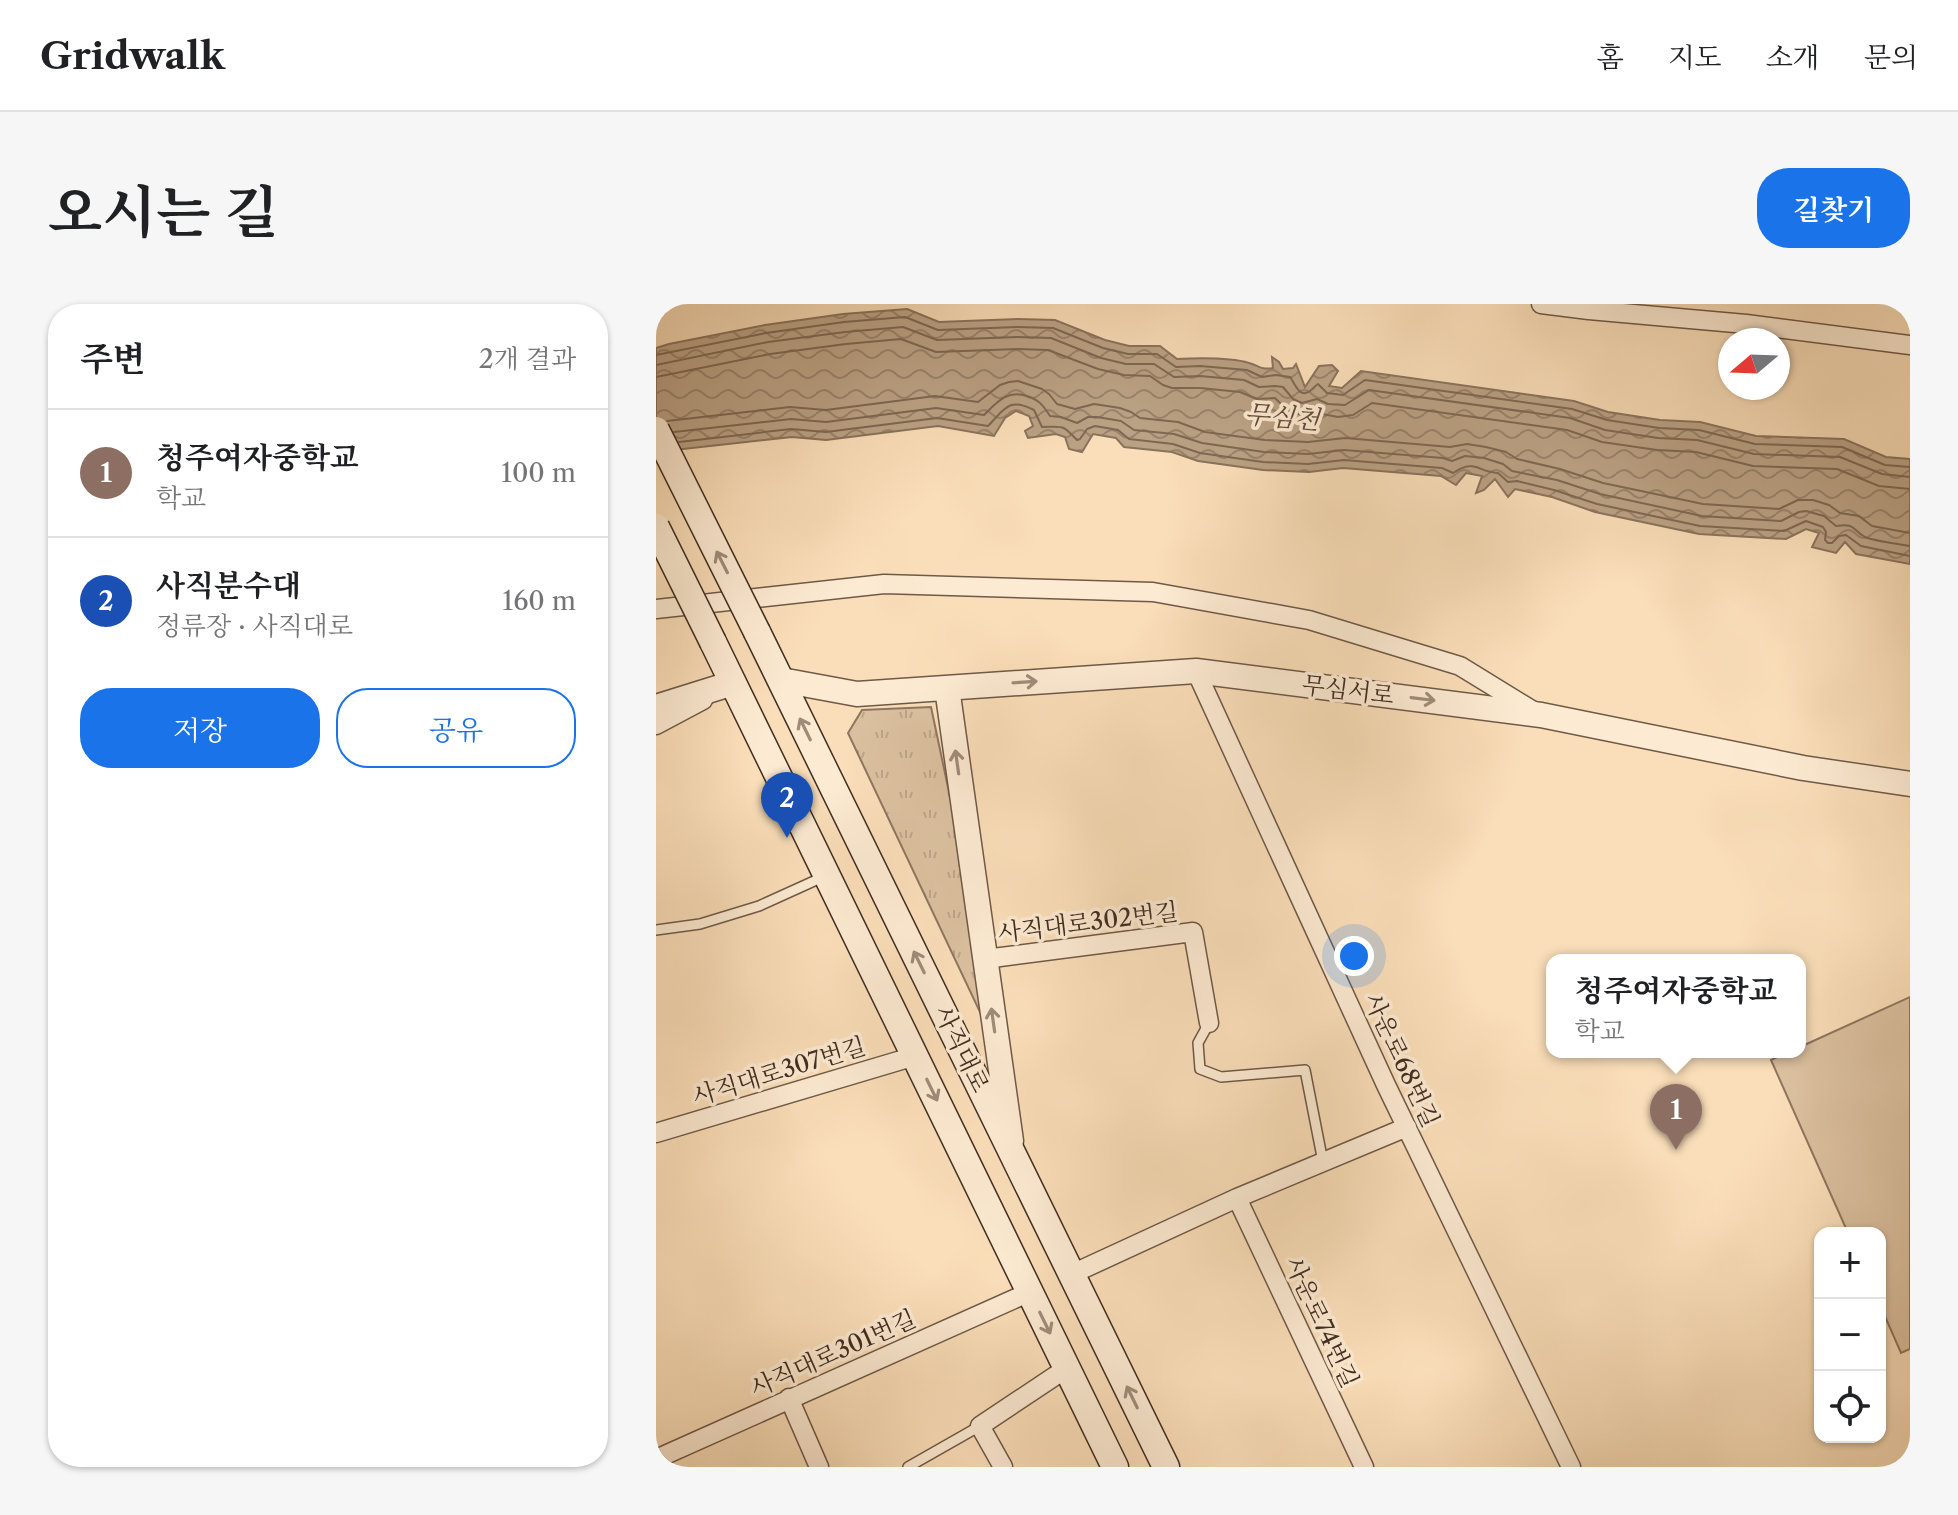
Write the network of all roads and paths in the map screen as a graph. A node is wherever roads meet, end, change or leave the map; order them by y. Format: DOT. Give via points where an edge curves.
graph roads {
  1 [pos="1541,304"];
  2 [pos="1610,304"];
  3 [pos="1589,310"];
  4 [pos="1910,345"];
  5 [pos="656,430"];
  6 [pos="656,527"];
  7 [pos="656,609"];
  8 [pos="1196,671"];
  9 [pos="781,680"];
  10 [pos="733,683"];
  11 [pos="947,688"];
  12 [pos="656,707"];
  13 [pos="1541,715"];
  14 [pos="656,725"];
  15 [pos="1910,784"];
  16 [pos="827,875"];
  17 [pos="656,930"];
  18 [pos="985,959"];
  19 [pos="1209,1023"];
  20 [pos="915,1056"];
  21 [pos="1407,1127"];
  22 [pos="656,1133"];
  23 [pos="1012,1152"];
  24 [pos="1323,1162"];
  25 [pos="1237,1198"];
  26 [pos="1072,1274"];
  27 [pos="1030,1292"];
  28 [pos="1067,1368"];
  29 [pos="789,1398"];
  30 [pos="980,1426"];
  31 [pos="657,1456"];
  32 [pos="819,1467"];
  33 [pos="908,1467"];
  34 [pos="1003,1467"];
  35 [pos="1115,1467"];
  36 [pos="1166,1467"];
  37 [pos="1364,1467"];
  38 [pos="1571,1467"];
  1 -- 3 [label="street"];
  2 -- 3 [label="street"];
  3 -- 4 [label="street"];
  9 -- 5 [label="main road, 사직대로, one-way, bridge"];
  6 -- 10 [label="main road, 사직대로, bridge"];
  7 -- 13 [label="street" via="884,584 1153,592 1309,620 1460,666"];
  11 -- 8 [label="street, 무심서로, one-way"];
  8 -- 13 [label="street, 무심서로, one-way"];
  8 -- 21 [label="street, 사운로68번길"];
  9 -- 11 [label="street, 무심서로" via="857,694"];
  23 -- 9 [label="main road, 사직대로, one-way"];
  10 -- 12 [label="street"];
  10 -- 14 [label="street"];
  10 -- 16 [label="main road, 사직대로"];
  18 -- 11 [label="street, one-way"];
  13 -- 15 [label="street, 무심서로"];
  16 -- 17 [label="lane" via="759,906 700,924"];
  16 -- 20 [label="main road, 사직대로"];
  18 -- 19 [label="street, 사직대로302번길" via="1193,932"];
  23 -- 18 [label="street, one-way"];
  19 -- 24 [label="lane, 사직대로302번길" via="1198,1043 1200,1069 1221,1077 1305,1070"];
  20 -- 22 [label="street, 사직대로307번길"];
  20 -- 27 [label="main road, 사직대로, one-way"];
  21 -- 24 [label="street"];
  21 -- 38 [label="street, 사운로68번길"];
  23 -- 26 [label="main road, 사직대로"];
  24 -- 25 [label="street"];
  25 -- 26 [label="street"];
  25 -- 37 [label="street, 사운로74번길"];
  36 -- 26 [label="main road, 사직대로, one-way"];
  27 -- 28 [label="main road, 사직대로, one-way"];
  27 -- 29 [label="street, 사직대로301번길"];
  28 -- 30 [label="street"];
  28 -- 35 [label="main road, 사직대로"];
  29 -- 31 [label="street, 사직대로301번길"];
  29 -- 32 [label="street"];
  30 -- 33 [label="lane"];
  30 -- 34 [label="street"];
}
